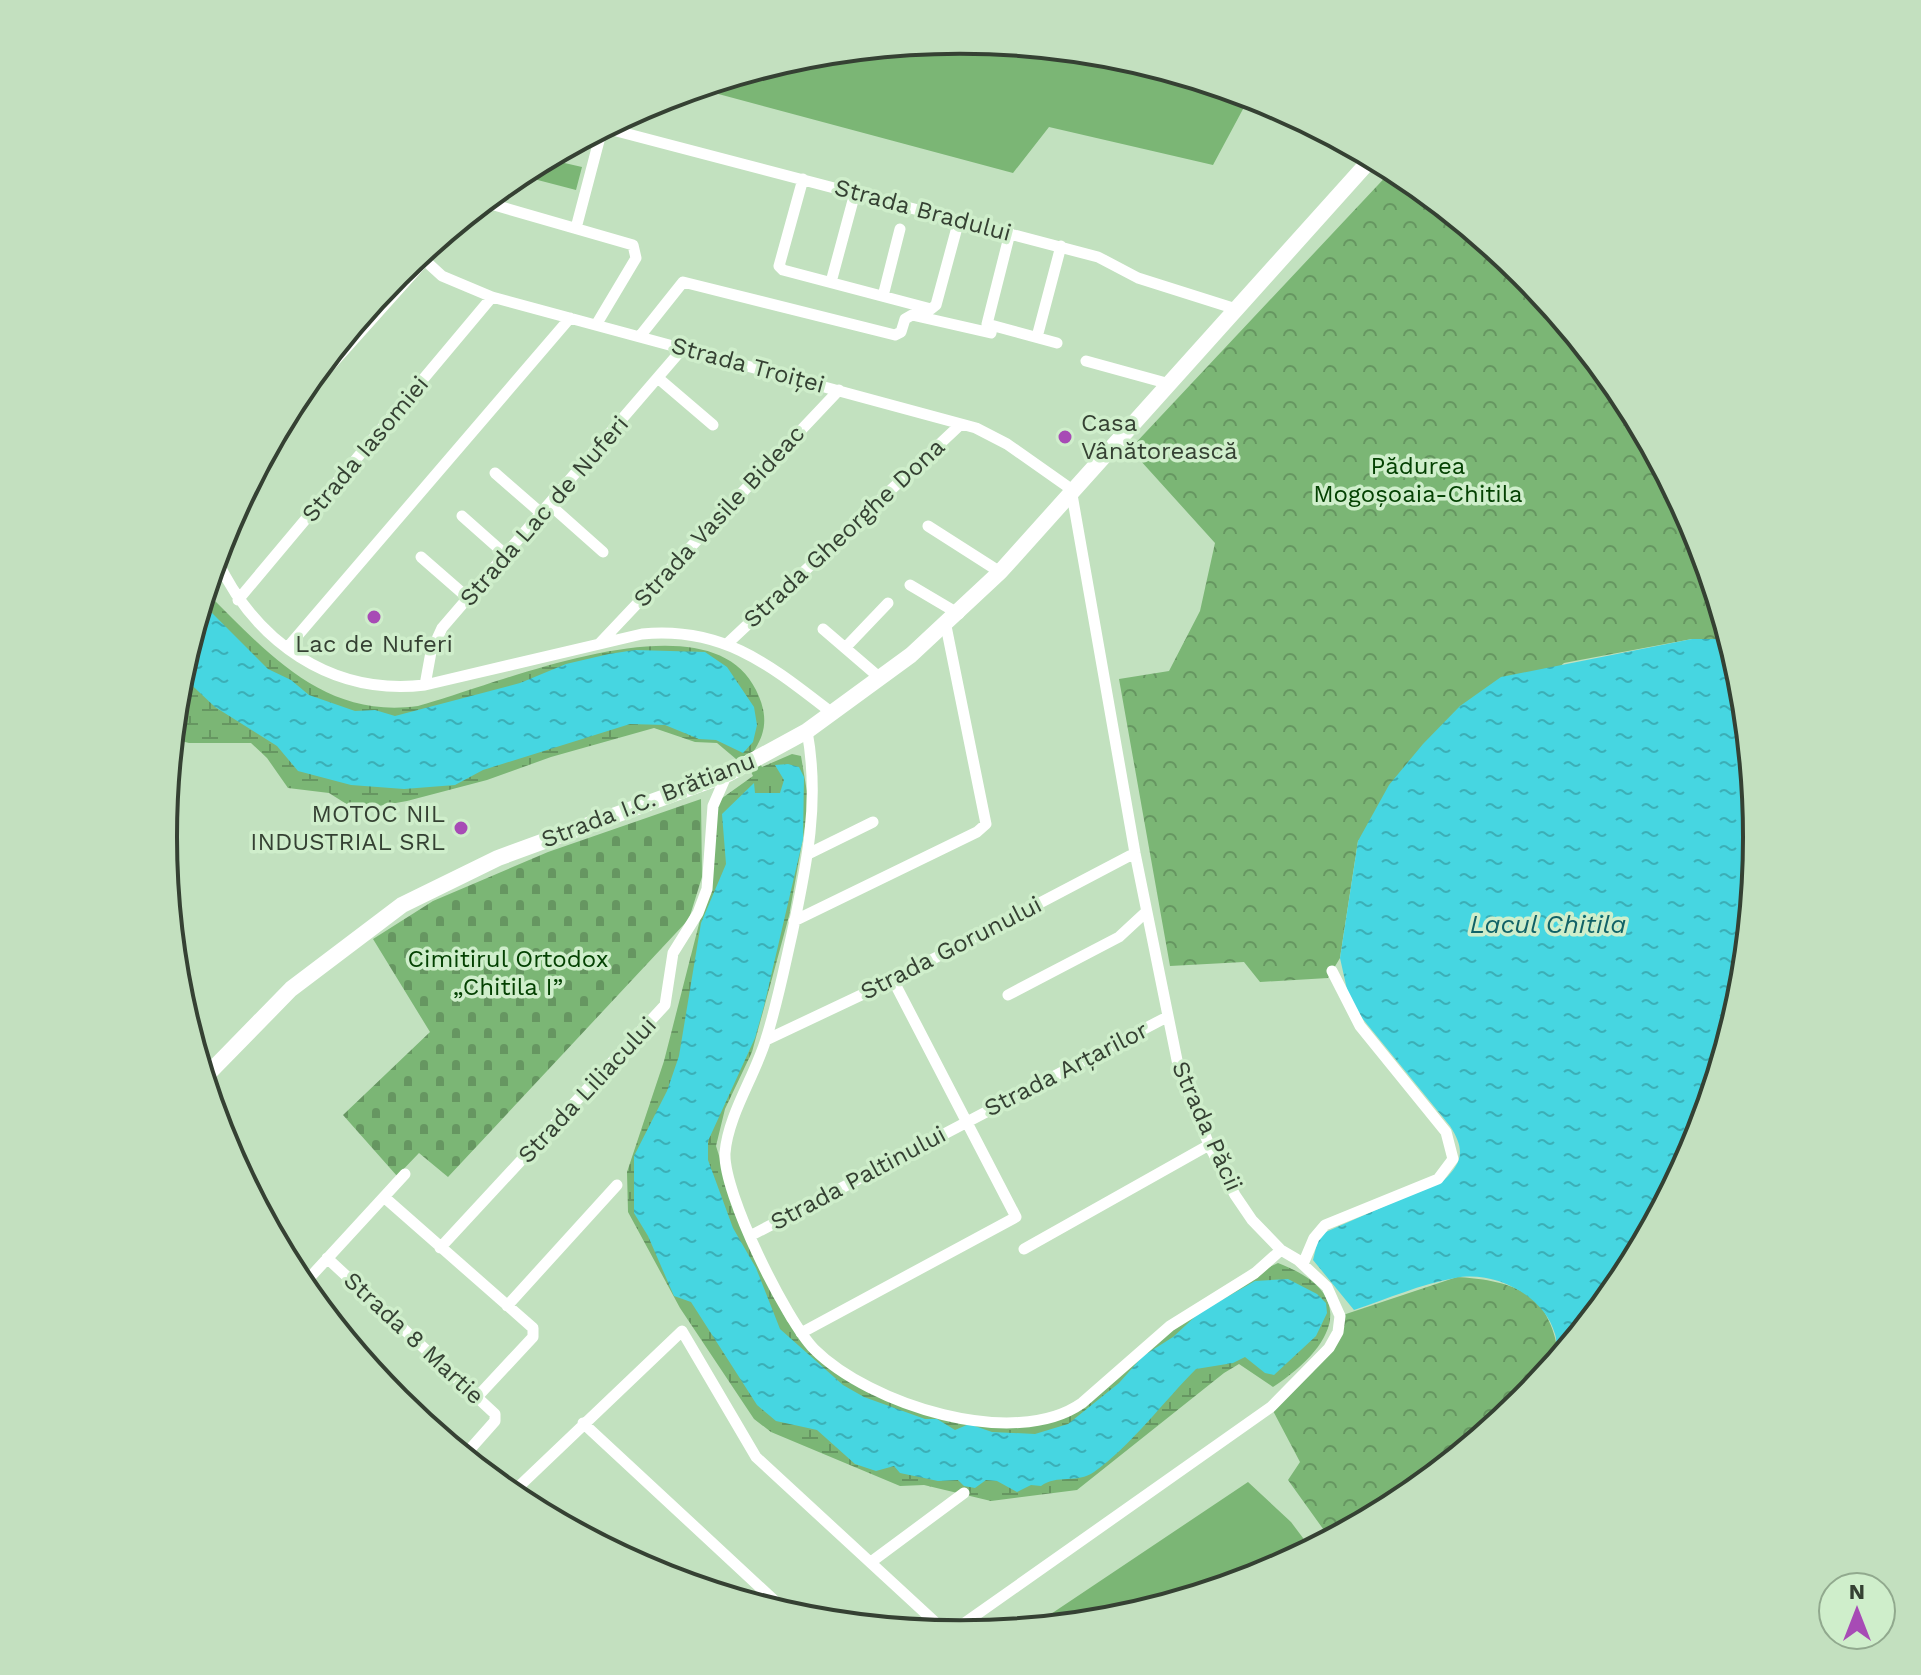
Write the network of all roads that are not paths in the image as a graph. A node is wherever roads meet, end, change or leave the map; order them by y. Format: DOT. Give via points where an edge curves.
graph roads {
  1 [pos="617,134"];
  2 [pos="599,143"];
  3 [pos="1364,167"];
  4 [pos="803,179"];
  5 [pos="855,193"];
  6 [pos="498,206"];
  7 [pos="959,220"];
  8 [pos="576,228"];
  9 [pos="900,229"];
  10 [pos="1010,233"];
  11 [pos="1061,246"];
  12 [pos="428,263"];
  13 [pos="831,282"];
  14 [pos="883,296"];
  15 [pos="492,297"];
  16 [pos="1236,309"];
  17 [pos="570,318"];
  18 [pos="596,325"];
  19 [pos="991,333"];
  20 [pos="640,336"];
  21 [pos="1037,337"];
  22 [pos="1057,343"];
  23 [pos="684,347"];
  24 [pos="1086,361"];
  25 [pos="658,378"];
  26 [pos="1166,383"];
  27 [pos="839,390"];
  28 [pos="961,424"];
  29 [pos="713,425"];
  30 [pos="1092,466"];
  31 [pos="1112,469"];
  32 [pos="495,473"];
  33 [pos="1071,489"];
  34 [pos="546,509"];
  35 [pos="462,516"];
  36 [pos="928,526"];
  37 [pos="603,552"];
  38 [pos="506,555"];
  39 [pos="421,557"];
  40 [pos="1000,572"];
  41 [pos="224,573"];
  42 [pos="910,585"];
  43 [pos="468,598"];
  44 [pos="238,600"];
  45 [pos="888,603"];
  46 [pos="959,614"];
  47 [pos="946,626"];
  48 [pos="823,629"];
  49 [pos="599,643"];
  50 [pos="728,643"];
  51 [pos="287,648"];
  52 [pos="845,648"];
  53 [pos="880,678"];
  54 [pos="425,685"];
  55 [pos="832,713"];
  56 [pos="807,731"];
  57 [pos="728,774"];
  58 [pos="873,822"];
  59 [pos="1135,853"];
  60 [pos="808,854"];
  61 [pos="1146,912"];
  62 [pos="794,921"];
  63 [pos="1332,971"];
  64 [pos="893,980"];
  65 [pos="1008,995"];
  66 [pos="1167,1017"];
  67 [pos="766,1040"];
  68 [pos="213,1069"];
  69 [pos="966,1121"];
  70 [pos="1209,1145"];
  71 [pos="405,1174"];
  72 [pos="617,1185"];
  73 [pos="384,1197"];
  74 [pos="750,1236"];
  75 [pos="440,1248"];
  76 [pos="1024,1249"];
  77 [pos="1281,1250"];
  78 [pos="327,1258"];
  79 [pos="1303,1264"];
  80 [pos="311,1276"];
  81 [pos="507,1306"];
  82 [pos="801,1333"];
  83 [pos="478,1396"];
  84 [pos="583,1423"];
  85 [pos="471,1448"];
  86 [pos="520,1485"];
  87 [pos="964,1493"];
  88 [pos="871,1562"];
  89 [pos="771,1597"];
  90 [pos="934,1620"];
  91 [pos="968,1621"];
  1 -- 4 [label="street, Strada Bradului"];
  2 -- 8 [label="street"];
  3 -- 16 [label="main road, Strada I.C. Brătianu"];
  4 -- 5 [label="street, Strada Bradului"];
  4 -- 13 [label="street" via="779,266"];
  5 -- 7 [label="street, Strada Bradului"];
  5 -- 13 [label="street"];
  6 -- 8 [label="street"];
  7 -- 10 [label="street, Strada Bradului"];
  7 -- 14 [label="street" via="934,308"];
  8 -- 18 [label="street" via="636,249 636,258"];
  9 -- 14 [label="street"];
  10 -- 11 [label="street, Strada Bradului"];
  10 -- 21 [label="street" via="987,324"];
  11 -- 16 [label="street, Strada Bradului" via="1098,257 1138,278"];
  11 -- 21 [label="street"];
  12 -- 15 [label="street, Strada Troiței" via="454,283"];
  13 -- 14 [label="street"];
  15 -- 17 [label="street, Strada Troiței"];
  15 -- 44 [label="street, Strada Iasomiei"];
  16 -- 26 [label="main road, Strada I.C. Brătianu"];
  17 -- 18 [label="street, Strada Troiței"];
  17 -- 51 [label="street"];
  18 -- 20 [label="street, Strada Troiței"];
  19 -- 20 [label="street" via="912,315 895,335 683,282"];
  20 -- 23 [label="street, Strada Troiței"];
  21 -- 22 [label="street"];
  23 -- 25 [label="street, Strada Lac de Nuferi"];
  23 -- 27 [label="street, Strada Troiței"];
  24 -- 26 [label="street"];
  25 -- 29 [label="street"];
  25 -- 34 [label="street, Strada Lac de Nuferi"];
  26 -- 30 [label="main road, Strada I.C. Brătianu"];
  27 -- 28 [label="street, Strada Troiței"];
  27 -- 49 [label="street, Strada Vasile Bideac"];
  28 -- 33 [label="street, Strada Troiței" via="1007,444"];
  28 -- 50 [label="street, Strada Gheorghe Dona"];
  30 -- 31 [label="street"];
  30 -- 33 [label="main road, Strada I.C. Brătianu"];
  32 -- 34 [label="street"];
  33 -- 40 [label="main road, Strada I.C. Brătianu"];
  33 -- 59 [label="street, Strada Păcii"];
  34 -- 37 [label="street"];
  34 -- 38 [label="street, Strada Lac de Nuferi"];
  35 -- 38 [label="street"];
  36 -- 40 [label="street"];
  38 -- 43 [label="street, Strada Lac de Nuferi"];
  39 -- 43 [label="street"];
  40 -- 46 [label="main road, Strada I.C. Brătianu"];
  41 -- 44 [label="street"];
  42 -- 46 [label="street"];
  43 -- 54 [label="street, Strada Lac de Nuferi" via="438,635"];
  44 -- 51 [label="street"];
  45 -- 52 [label="street"];
  46 -- 47 [label="main road, Strada I.C. Brătianu"];
  47 -- 53 [label="main road, Strada I.C. Brătianu"];
  47 -- 62 [label="street" via="986,819 977,832"];
  48 -- 52 [label="street"];
  49 -- 50 [label="street" via="676,632"];
  49 -- 54 [label="street"];
  50 -- 55 [label="street" via="777,671"];
  51 -- 54 [label="street" via="322,670 359,684"];
  52 -- 53 [label="street"];
  53 -- 55 [label="main road, Strada I.C. Brătianu"];
  55 -- 56 [label="main road, Strada I.C. Brătianu"];
  56 -- 57 [label="main road, Strada I.C. Brătianu"];
  56 -- 60 [label="street" via="815,802"];
  57 -- 68 [label="main road, Strada I.C. Brătianu" via="498,858 402,905 291,989"];
  57 -- 75 [label="street, Strada Liliacului" via="713,806 707,889 673,953 665,1005"];
  58 -- 60 [label="street"];
  59 -- 61 [label="street, Strada Păcii"];
  59 -- 64 [label="street, Strada Gorunului"];
  60 -- 62 [label="street"];
  61 -- 65 [label="street" via="1119,937"];
  61 -- 66 [label="street, Strada Păcii"];
  62 -- 67 [label="street"];
  63 -- 79 [label="street" via="1360,1026 1451,1141 1453,1159 1438,1179 1325,1225"];
  64 -- 67 [label="street, Strada Gorunului"];
  64 -- 69 [label="street"];
  66 -- 69 [label="street, Strada Arțarilor"];
  66 -- 70 [label="street, Strada Păcii" via="1178,1065"];
  67 -- 74 [label="street" via="725,1154"];
  69 -- 74 [label="street, Strada Paltinului"];
  69 -- 82 [label="street" via="1016,1212 1014,1221"];
  70 -- 76 [label="street"];
  70 -- 77 [label="street, Strada Păcii" via="1244,1208"];
  71 -- 73 [label="street"];
  72 -- 81 [label="street"];
  73 -- 75 [label="street"];
  73 -- 78 [label="street"];
  74 -- 82 [label="street"];
  75 -- 81 [label="street"];
  77 -- 79 [label="street, Strada Păcii"];
  77 -- 82 [label="street" via="1255,1273 1170,1326 1082,1403 1045,1422 999,1424 881,1394 825,1359"];
  78 -- 80 [label="street"];
  78 -- 83 [label="street, Strada 8 Martie"];
  79 -- 91 [label="street, Strada Păcii" via="1336,1300 1338,1332 1329,1348 1271,1407"];
  81 -- 83 [label="street" via="534,1334"];
  83 -- 85 [label="street, Strada 8 Martie" via="496,1419"];
  84 -- 86 [label="street"];
  84 -- 88 [label="street" via="680,1331 756,1457"];
  84 -- 89 [label="street"];
  87 -- 88 [label="street"];
  88 -- 90 [label="street"];
}
